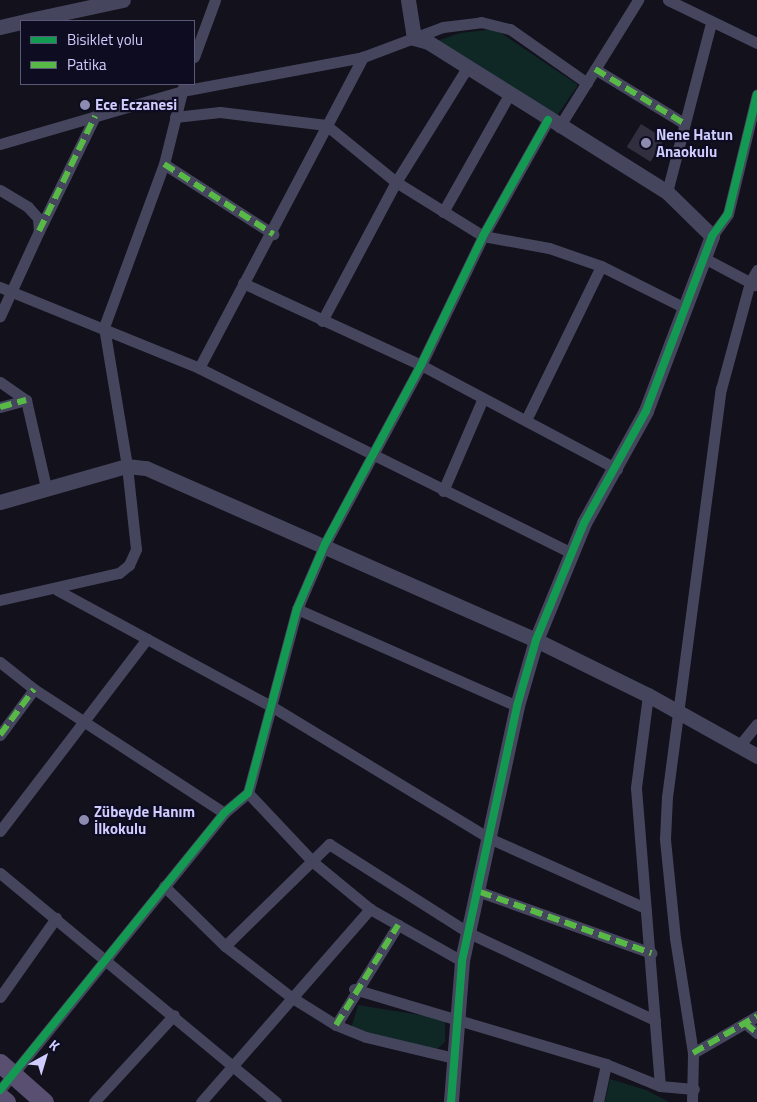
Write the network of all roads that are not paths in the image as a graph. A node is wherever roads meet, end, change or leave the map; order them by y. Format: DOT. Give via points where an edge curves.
graph roads {
  1 [pos="123,0"];
  2 [pos="214,0"];
  3 [pos="408,0"];
  4 [pos="638,0"];
  5 [pos="668,0"];
  6 [pos="30,20"];
  7 [pos="20,22"];
  8 [pos="711,24"];
  9 [pos="0,27"];
  10 [pos="414,38"];
  11 [pos="757,43"];
  12 [pos="195,54"];
  13 [pos="363,57"];
  14 [pos="467,68"];
  15 [pos="595,69"];
  16 [pos="587,83"];
  17 [pos="183,87"];
  18 [pos="757,94"];
  19 [pos="509,95"];
  20 [pos="95,116"];
  21 [pos="175,117"];
  22 [pos="554,124"];
  23 [pos="685,124"];
  24 [pos="326,125"];
  25 [pos="0,144"];
  26 [pos="164,164"];
  27 [pos="396,182"];
  28 [pos="0,190"];
  29 [pos="667,192"];
  30 [pos="443,212"];
  31 [pos="39,231"];
  32 [pos="272,234"];
  33 [pos="483,236"];
  34 [pos="712,236"];
  35 [pos="704,258"];
  36 [pos="601,266"];
  37 [pos="757,270"];
  38 [pos="243,284"];
  39 [pos="753,284"];
  40 [pos="0,287"];
  41 [pos="12,292"];
  42 [pos="683,307"];
  43 [pos="0,316"];
  44 [pos="322,321"];
  45 [pos="104,327"];
  46 [pos="420,365"];
  47 [pos="199,368"];
  48 [pos="0,382"];
  49 [pos="483,398"];
  50 [pos="26,400"];
  51 [pos="0,407"];
  52 [pos="526,420"];
  53 [pos="373,455"];
  54 [pos="127,466"];
  55 [pos="617,469"];
  56 [pos="46,487"];
  57 [pos="443,491"];
  58 [pos="0,502"];
  59 [pos="325,544"];
  60 [pos="572,552"];
  61 [pos="57,590"];
  62 [pos="0,600"];
  63 [pos="297,609"];
  64 [pos="147,639"];
  65 [pos="536,640"];
  66 [pos="0,662"];
  67 [pos="34,689"];
  68 [pos="648,695"];
  69 [pos="271,706"];
  70 [pos="517,706"];
  71 [pos="678,712"];
  72 [pos="85,722"];
  73 [pos="757,724"];
  74 [pos="0,735"];
  75 [pos="739,746"];
  76 [pos="757,756"];
  77 [pos="248,793"];
  78 [pos="224,813"];
  79 [pos="0,832"];
  80 [pos="492,839"];
  81 [pos="313,862"];
  82 [pos="0,873"];
  83 [pos="164,886"];
  84 [pos="480,892"];
  85 [pos="645,908"];
  86 [pos="370,909"];
  87 [pos="56,918"];
  88 [pos="398,925"];
  89 [pos="471,934"];
  90 [pos="225,946"];
  91 [pos="650,953"];
  92 [pos="105,958"];
  93 [pos="462,961"];
  94 [pos="354,989"];
  95 [pos="291,997"];
  96 [pos="0,998"];
  97 [pos="174,1015"];
  98 [pos="757,1016"];
  99 [pos="458,1019"];
  100 [pos="655,1020"];
  101 [pos="745,1023"];
  102 [pos="336,1025"];
  103 [pos="757,1033"];
  104 [pos="693,1053"];
  105 [pos="454,1058"];
  106 [pos="232,1064"];
  107 [pos="606,1064"];
  108 [pos="6,1068"];
  109 [pos="660,1086"];
  110 [pos="694,1089"];
  111 [pos="0,1090"];
  112 [pos="0,1097"];
  113 [pos="6,1102"];
  114 [pos="44,1102"];
  115 [pos="94,1102"];
  116 [pos="201,1102"];
  117 [pos="276,1102"];
  118 [pos="451,1102"];
  119 [pos="598,1102"];
  120 [pos="692,1102"];
  1 -- 6 [label="street"];
  2 -- 12 [label="street"];
  3 -- 10 [label="street"];
  4 -- 15 [label="street"];
  5 -- 8 [label="street"];
  7 -- 9 [label="street"];
  8 -- 11 [label="street"];
  8 -- 23 [label="street"];
  10 -- 13 [label="street"];
  10 -- 14 [label="street" via="428,42"];
  10 -- 16 [label="street" via="452,26 481,22 500,24"];
  13 -- 17 [label="street"];
  13 -- 24 [label="street"];
  14 -- 19 [label="street"];
  14 -- 27 [label="street"];
  15 -- 16 [label="street"];
  15 -- 23 [label="street"];
  16 -- 22 [label="street"];
  17 -- 20 [label="street"];
  17 -- 21 [label="street"];
  18 -- 34 [label="street" via="728,214"];
  19 -- 22 [label="street"];
  19 -- 30 [label="street"];
  20 -- 25 [label="street"];
  20 -- 31 [label="street"];
  21 -- 24 [label="street" via="220,112"];
  21 -- 26 [label="street"];
  22 -- 29 [label="street"];
  22 -- 33 [label="street"];
  23 -- 29 [label="street"];
  24 -- 27 [label="street"];
  24 -- 32 [label="street"];
  26 -- 32 [label="street"];
  26 -- 45 [label="street"];
  27 -- 30 [label="street"];
  27 -- 44 [label="street"];
  28 -- 31 [label="street" via="28,207 38,218"];
  29 -- 34 [label="street"];
  30 -- 33 [label="street"];
  31 -- 41 [label="street"];
  32 -- 38 [label="street"];
  33 -- 36 [label="street" via="549,248"];
  33 -- 46 [label="street"];
  34 -- 35 [label="street"];
  35 -- 39 [label="street"];
  35 -- 42 [label="street"];
  36 -- 42 [label="street"];
  36 -- 52 [label="street"];
  37 -- 39 [label="street"];
  38 -- 44 [label="street"];
  38 -- 47 [label="street"];
  39 -- 71 [label="street" via="721,389"];
  40 -- 41 [label="street"];
  41 -- 43 [label="street"];
  41 -- 45 [label="street"];
  42 -- 55 [label="street" via="646,411"];
  44 -- 46 [label="street"];
  45 -- 47 [label="street"];
  45 -- 54 [label="street"];
  46 -- 49 [label="street"];
  46 -- 53 [label="street"];
  47 -- 53 [label="street"];
  48 -- 50 [label="street"];
  49 -- 52 [label="street"];
  49 -- 57 [label="street"];
  50 -- 51 [label="street"];
  50 -- 56 [label="street"];
  52 -- 55 [label="street"];
  53 -- 57 [label="street"];
  53 -- 59 [label="street"];
  54 -- 56 [label="street"];
  54 -- 59 [label="street" via="146,468"];
  54 -- 61 [label="street" via="136,549 129,565 119,573"];
  55 -- 60 [label="street" via="584,523"];
  56 -- 58 [label="street"];
  57 -- 60 [label="street"];
  59 -- 63 [label="street"];
  59 -- 65 [label="street"];
  60 -- 65 [label="street"];
  61 -- 62 [label="street"];
  61 -- 64 [label="street"];
  63 -- 69 [label="street"];
  63 -- 70 [label="street"];
  64 -- 69 [label="street"];
  64 -- 72 [label="street"];
  65 -- 68 [label="street"];
  65 -- 70 [label="street"];
  66 -- 67 [label="street"];
  67 -- 72 [label="street"];
  67 -- 74 [label="street"];
  68 -- 71 [label="street"];
  68 -- 85 [label="street" via="636,788"];
  69 -- 77 [label="street"];
  69 -- 80 [label="street"];
  70 -- 80 [label="street"];
  71 -- 75 [label="street"];
  71 -- 104 [label="street" via="665,839"];
  72 -- 78 [label="street"];
  72 -- 79 [label="street"];
  73 -- 75 [label="street"];
  75 -- 76 [label="street"];
  77 -- 78 [label="street"];
  77 -- 81 [label="street"];
  78 -- 83 [label="street"];
  80 -- 84 [label="street"];
  80 -- 85 [label="street"];
  81 -- 86 [label="street"];
  81 -- 89 [label="street" via="329,844"];
  81 -- 90 [label="street"];
  82 -- 87 [label="street"];
  83 -- 90 [label="street"];
  83 -- 92 [label="street"];
  84 -- 89 [label="street"];
  84 -- 91 [label="street"];
  85 -- 91 [label="street"];
  86 -- 88 [label="street"];
  86 -- 95 [label="street"];
  87 -- 92 [label="street"];
  87 -- 96 [label="street"];
  88 -- 93 [label="street"];
  88 -- 94 [label="street"];
  89 -- 93 [label="street"];
  89 -- 100 [label="street"];
  90 -- 95 [label="street"];
  91 -- 100 [label="street"];
  92 -- 97 [label="street"];
  92 -- 108 [label="street"];
  93 -- 99 [label="street"];
  94 -- 99 [label="street"];
  94 -- 102 [label="street"];
  95 -- 102 [label="street"];
  95 -- 106 [label="street"];
  97 -- 106 [label="street"];
  97 -- 115 [label="street"];
  98 -- 101 [label="street"];
  99 -- 105 [label="street"];
  99 -- 107 [label="street"];
  100 -- 109 [label="street"];
  101 -- 103 [label="street"];
  101 -- 104 [label="street"];
  102 -- 105 [label="street" via="366,1037"];
  104 -- 110 [label="street"];
  105 -- 118 [label="street"];
  106 -- 116 [label="street"];
  106 -- 117 [label="street"];
  107 -- 109 [label="street"];
  107 -- 119 [label="street"];
  108 -- 111 [label="street"];
  108 -- 114 [label="main road"];
  109 -- 110 [label="street"];
  110 -- 120 [label="street"];
  112 -- 113 [label="main road"];
}
